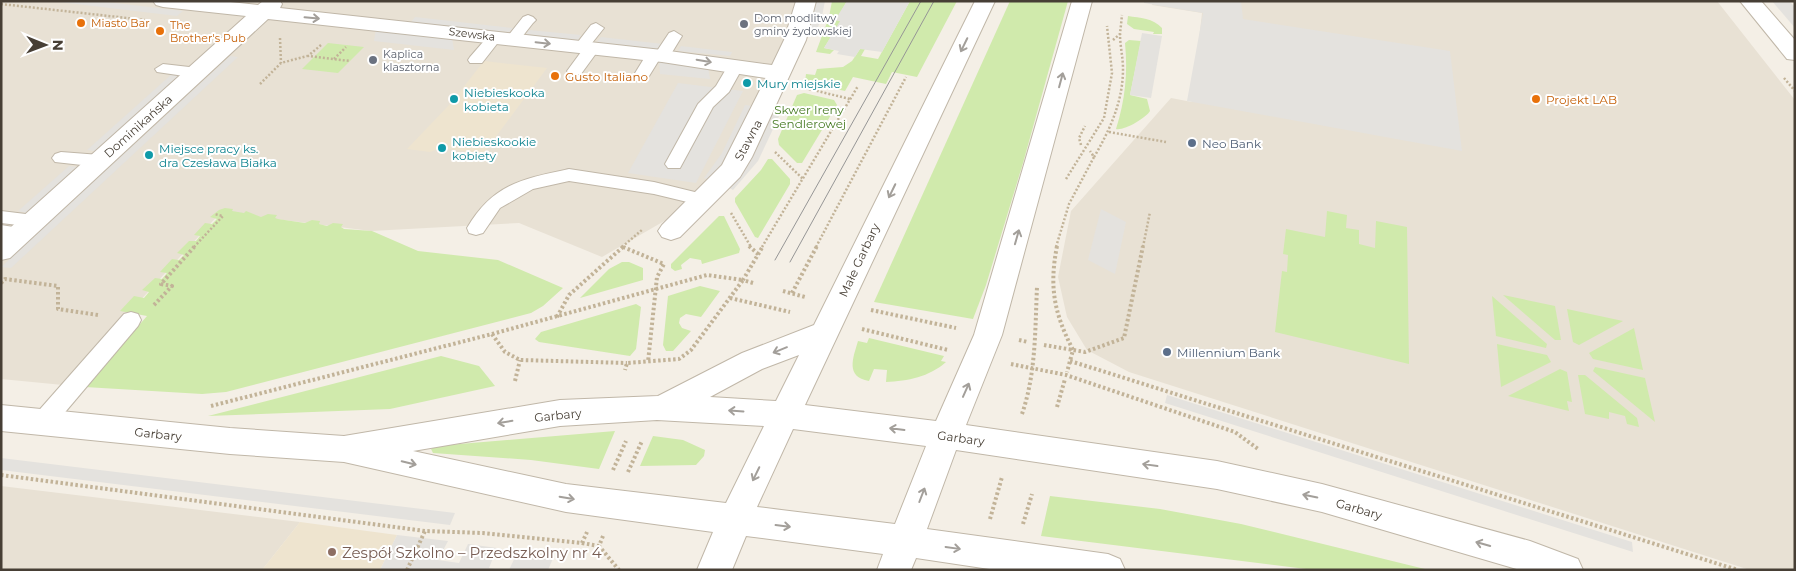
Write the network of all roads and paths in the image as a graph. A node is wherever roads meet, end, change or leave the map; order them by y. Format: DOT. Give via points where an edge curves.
graph roads {
  1 [pos="163,1"];
  2 [pos="806,1"];
  3 [pos="985,1"];
  4 [pos="1082,1"];
  5 [pos="1750,1"];
  6 [pos="1,4"];
  7 [pos="269,7"];
  8 [pos="1122,16"];
  9 [pos="528,20"];
  10 [pos="154,21"];
  11 [pos="1108,23"];
  12 [pos="1120,34"];
  13 [pos="674,36"];
  14 [pos="504,38"];
  15 [pos="280,40"];
  16 [pos="1113,40"];
  17 [pos="590,41"];
  18 [pos="322,44"];
  19 [pos="348,45"];
  20 [pos="1795,54"];
  21 [pos="658,55"];
  22 [pos="308,56"];
  23 [pos="334,59"];
  24 [pos="476,60"];
  25 [pos="350,61"];
  26 [pos="282,63"];
  27 [pos="735,67"];
  28 [pos="163,69"];
  29 [pos="575,71"];
  30 [pos="198,73"];
  31 [pos="906,77"];
  32 [pos="640,78"];
  33 [pos="789,80"];
  34 [pos="260,84"];
  35 [pos="858,86"];
  36 [pos="850,99"];
  37 [pos="1085,126"];
  38 [pos="1109,132"];
  39 [pos="1166,142"];
  40 [pos="1081,144"];
  41 [pos="769,148"];
  42 [pos="1090,151"];
  43 [pos="1094,157"];
  44 [pos="61,158"];
  45 [pos="100,161"];
  46 [pos="674,164"];
  47 [pos="803,179"];
  48 [pos="1065,182"];
  49 [pos="704,200"];
  50 [pos="728,209"];
  51 [pos="1150,212"];
  52 [pos="214,214"];
  53 [pos="1,217"];
  54 [pos="476,228"];
  55 [pos="18,229"];
  56 [pos="671,231"];
  57 [pos="624,247"];
  58 [pos="1,251"];
  59 [pos="759,255"];
  60 [pos="743,280"];
  61 [pos="1038,281"];
  62 [pos="753,282"];
  63 [pos="1,283"];
  64 [pos="656,289"];
  65 [pos="783,291"];
  66 [pos="792,293"];
  67 [pos="805,297"];
  68 [pos="730,298"];
  69 [pos="871,310"];
  70 [pos="796,314"];
  71 [pos="131,320"];
  72 [pos="862,329"];
  73 [pos="960,329"];
  74 [pos="826,332"];
  75 [pos="492,334"];
  76 [pos="1044,345"];
  77 [pos="951,350"];
  78 [pos="1073,350"];
  79 [pos="520,360"];
  80 [pos="1070,361"];
  81 [pos="648,362"];
  82 [pos="626,363"];
  83 [pos="1010,364"];
  84 [pos="1034,368"];
  85 [pos="625,370"];
  86 [pos="1067,372"];
  87 [pos="1065,379"];
  88 [pos="515,381"];
  89 [pos="1030,391"];
  90 [pos="209,406"];
  91 [pos="1057,407"];
  92 [pos="663,408"];
  93 [pos="785,415"];
  94 [pos="1,418"];
  95 [pos="42,423"];
  96 [pos="946,435"];
  97 [pos="627,439"];
  98 [pos="642,439"];
  99 [pos="344,448"];
  100 [pos="1259,450"];
  101 [pos="612,470"];
  102 [pos="628,472"];
  103 [pos="1,476"];
  104 [pos="998,490"];
  105 [pos="1032,494"];
  106 [pos="734,520"];
  107 [pos="588,528"];
  108 [pos="988,528"];
  109 [pos="425,531"];
  110 [pos="604,532"];
  111 [pos="1020,533"];
  112 [pos="582,543"];
  113 [pos="600,546"];
  114 [pos="899,555"];
  115 [pos="1071,567"];
  116 [pos="407,570"];
  117 [pos="619,570"];
  118 [pos="714,570"];
  119 [pos="1108,570"];
  120 [pos="1566,570"];
  121 [pos="1738,570"];
  1 -- 7 [label="street, Szewska"];
  2 -- 33 [label="street, Stawna" via="795,40"];
  3 -- 74 [label="street, Małe Garbary, one-way"];
  96 -- 4 [label="street, one-way" via="988,334"];
  5 -- 20 [label="street"];
  6 -- 10 [label="path"];
  7 -- 14 [label="street, Szewska, one-way"];
  7 -- 30 [label="street, Dominikańska"];
  8 -- 12 [label="path"];
  9 -- 14 [label="lane"];
  11 -- 48 [label="path" via="1112,73 1105,113 1097,132"];
  12 -- 16 [label="path"];
  12 -- 38 [label="path" via="1122,80 1116,115"];
  13 -- 21 [label="lane"];
  14 -- 17 [label="street, Szewska, one-way"];
  14 -- 24 [label="lane"];
  15 -- 26 [label="path"];
  17 -- 21 [label="street, Szewska"];
  17 -- 29 [label="lane"];
  18 -- 22 [label="path"];
  19 -- 23 [label="path"];
  21 -- 27 [label="street, Szewska, one-way"];
  21 -- 32 [label="lane"];
  22 -- 23 [label="path"];
  22 -- 26 [label="path"];
  23 -- 25 [label="path"];
  26 -- 34 [label="path"];
  27 -- 33 [label="street, Szewska"];
  27 -- 46 [label="lane" via="723,89 706,104"];
  28 -- 30 [label="lane"];
  30 -- 45 [label="street, Dominikańska"];
  31 -- 66 [label="path"];
  33 -- 36 [label="path"];
  33 -- 49 [label="street, Stawna" via="731,171"];
  35 -- 36 [label="path"];
  36 -- 47 [label="path"];
  37 -- 40 [label="path" via="1079,138"];
  38 -- 39 [label="path"];
  38 -- 43 [label="path"];
  41 -- 47 [label="path"];
  42 -- 43 [label="path"];
  43 -- 78 [label="path" via="1078,182 1067,210 1055,259 1053,296 1062,330"];
  44 -- 45 [label="lane"];
  45 -- 55 [label="street, Dominikańska"];
  47 -- 59 [label="path"];
  49 -- 54 [label="lane" via="654,188 569,175 528,184 493,204"];
  49 -- 56 [label="street, Stawna"];
  50 -- 59 [label="path" via="748,246"];
  51 -- 78 [label="path" via="1124,338 1084,352"];
  52 -- 71 [label="path" via="223,216 161,284 172,286 139,321"];
  53 -- 55 [label="lane"];
  55 -- 58 [label="street, Dominikańska"];
  57 -- 64 [label="path" via="664,264 657,276"];
  59 -- 60 [label="path"];
  60 -- 62 [label="path"];
  60 -- 64 [label="path" via="707,275"];
  60 -- 68 [label="path"];
  61 -- 84 [label="path"];
  63 -- 71 [label="path" via="5,279 58,286 58,309"];
  64 -- 75 [label="path"];
  64 -- 81 [label="path"];
  65 -- 66 [label="path"];
  66 -- 67 [label="path"];
  68 -- 70 [label="path"];
  68 -- 81 [label="path" via="691,350 679,359"];
  69 -- 73 [label="path"];
  71 -- 95 [label="lane"];
  72 -- 77 [label="path"];
  74 -- 92 [label="street, one-way" via="752,361"];
  74 -- 93 [label="street, Małe Garbary"];
  75 -- 79 [label="path" via="505,352"];
  75 -- 90 [label="path"];
  76 -- 78 [label="path"];
  78 -- 80 [label="path"];
  79 -- 82 [label="path"];
  79 -- 88 [label="path"];
  80 -- 86 [label="path"];
  80 -- 121 [label="path"];
  81 -- 82 [label="path"];
  82 -- 85 [label="path"];
  83 -- 84 [label="path"];
  84 -- 89 [label="path"];
  84 -- 100 [label="path" via="1066,375 1236,432"];
  87 -- 91 [label="path"];
  93 -- 92 [label="street, Garbary, one-way"];
  92 -- 99 [label="street, Garbary, one-way" via="560,413"];
  96 -- 93 [label="street, Garbary, one-way"];
  93 -- 106 [label="street, Małe Garbary, one-way"];
  94 -- 95 [label="street, Garbary"];
  95 -- 99 [label="street, Garbary"];
  114 -- 96 [label="street, one-way"];
  120 -- 96 [label="street, Garbary, one-way" via="1322,498 1226,477"];
  97 -- 101 [label="path"];
  98 -- 102 [label="path"];
  99 -- 106 [label="street, Garbary, one-way" via="566,498"];
  103 -- 109 [label="path"];
  104 -- 108 [label="path"];
  105 -- 111 [label="path"];
  106 -- 114 [label="street, Garbary, one-way"];
  106 -- 118 [label="street, Małe Garbary"];
  107 -- 112 [label="path"];
  109 -- 112 [label="path"];
  109 -- 116 [label="path"];
  110 -- 113 [label="path"];
  112 -- 113 [label="path"];
  113 -- 117 [label="path"];
  114 -- 115 [label="street, Garbary, one-way"];
  115 -- 119 [label="street, Garbary"];
}
